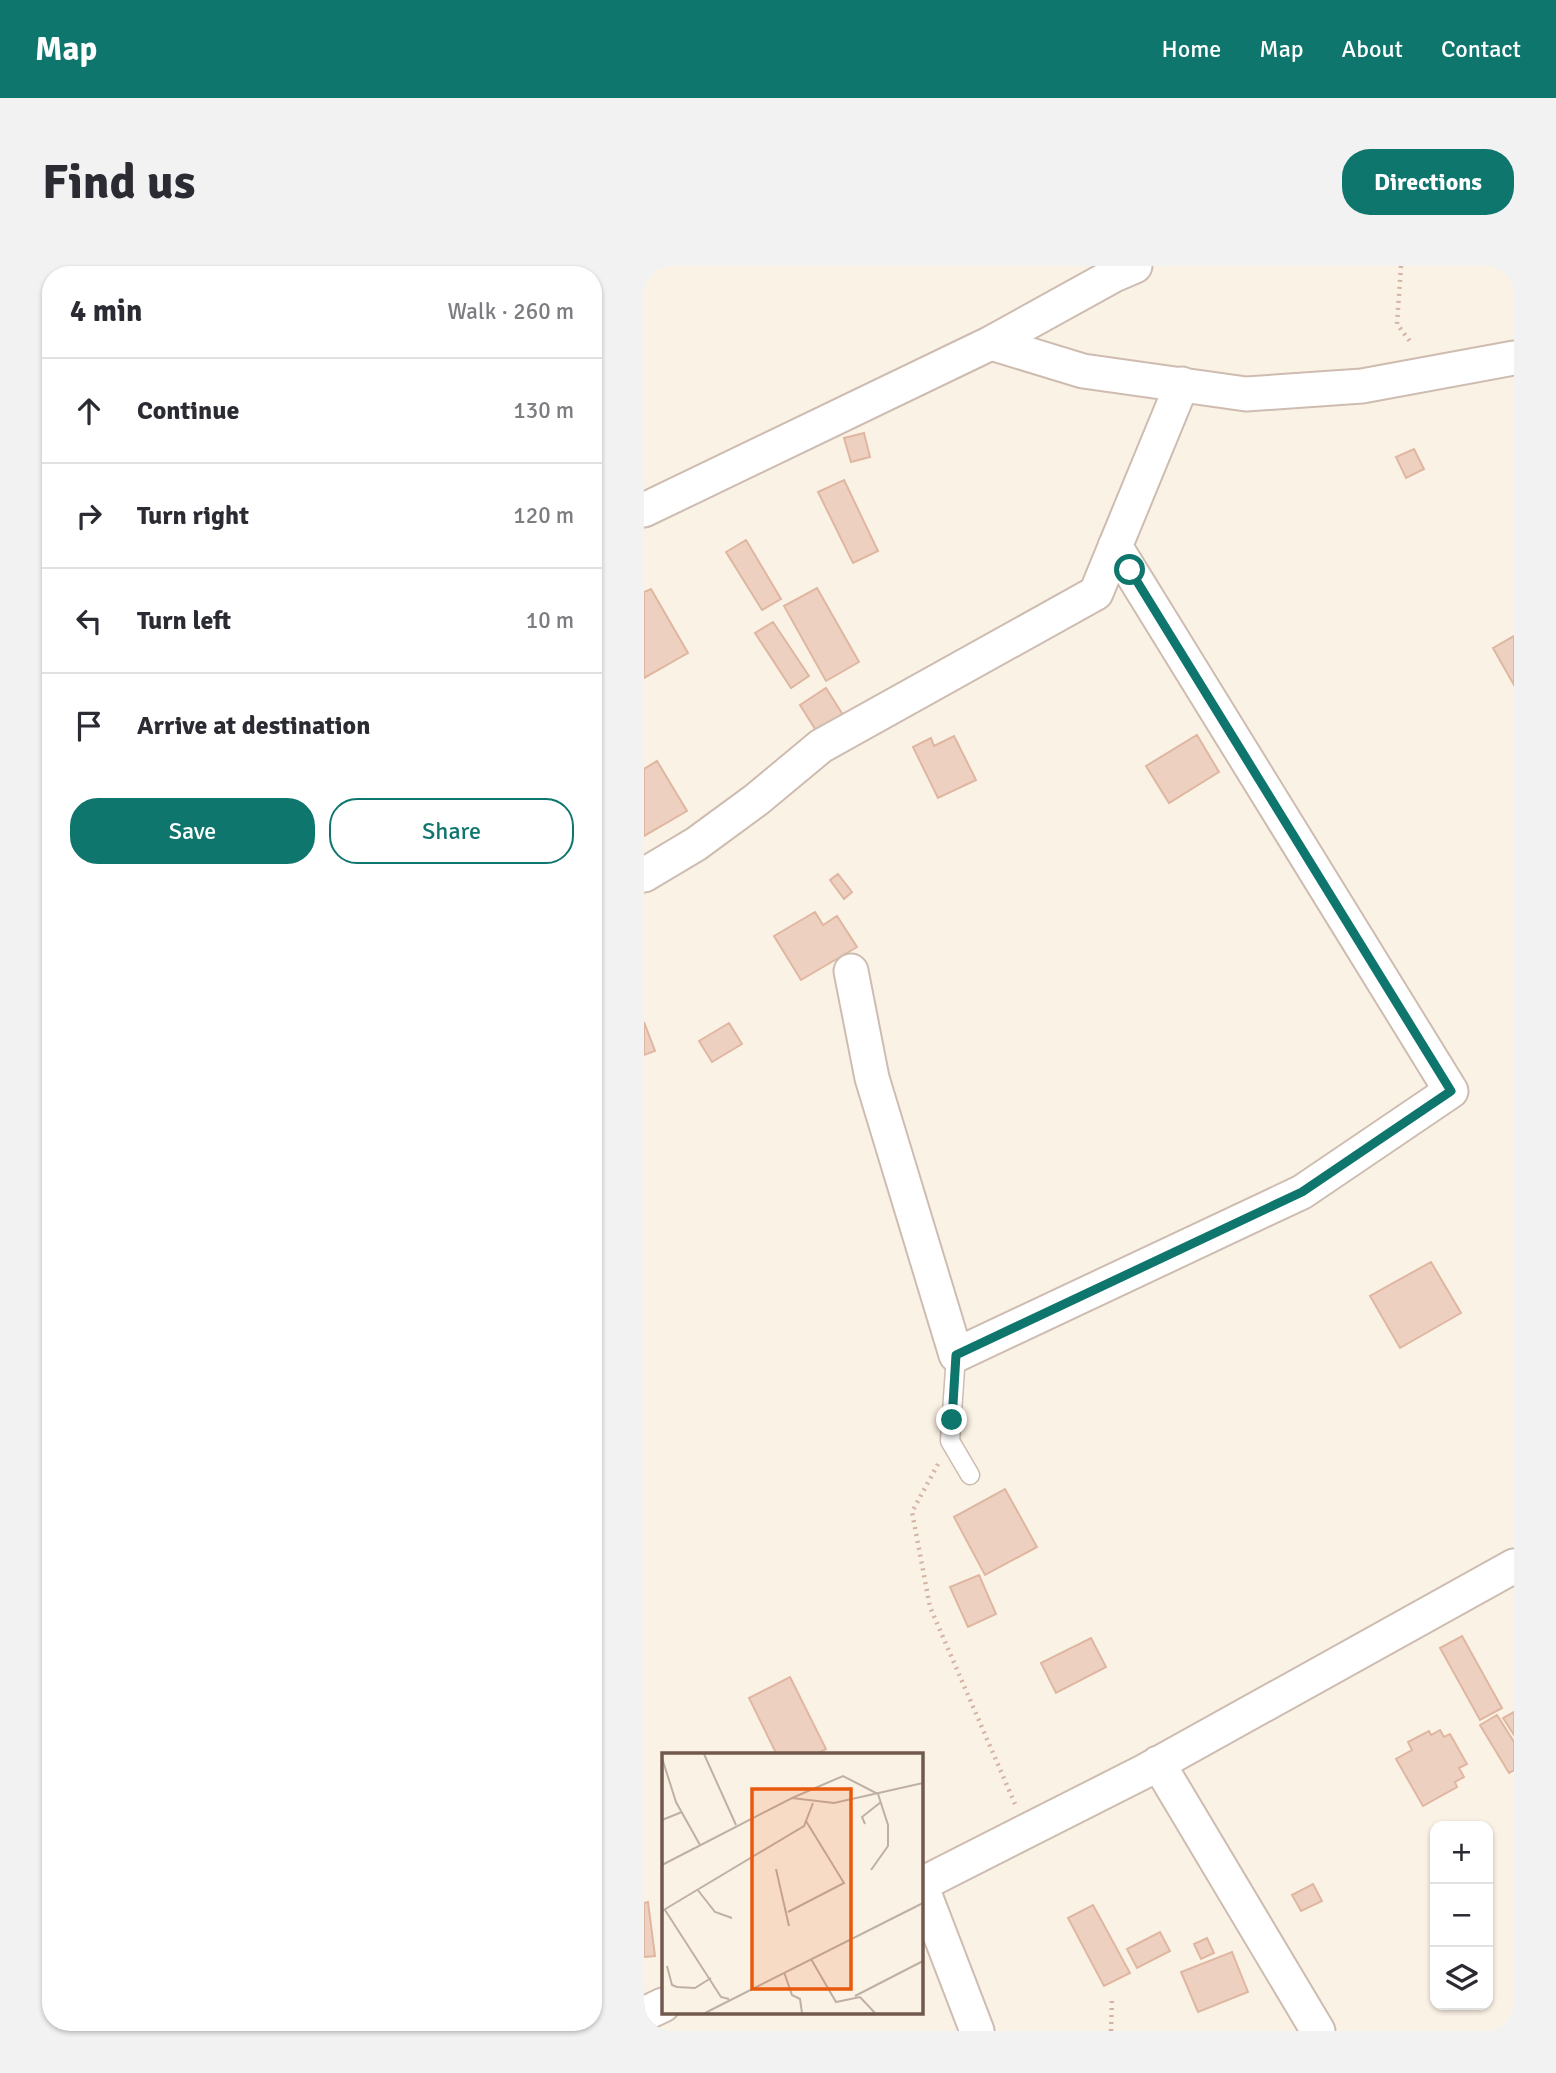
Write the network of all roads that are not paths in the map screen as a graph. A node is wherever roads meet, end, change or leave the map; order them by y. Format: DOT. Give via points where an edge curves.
graph roads {
  1 [pos="1135,266"];
  2 [pos="991,343"];
  3 [pos="1514,358"];
  4 [pos="1182,384"];
  5 [pos="644,510"];
  6 [pos="1115,546"];
  7 [pos="644,875"];
  8 [pos="851,971"];
  9 [pos="956,1355"];
  10 [pos="970,1475"];
  11 [pos="1514,1566"];
  12 [pos="1158,1763"];
  13 [pos="922,1884"];
  14 [pos="922,1888"];
  15 [pos="662,2005"];
  16 [pos="644,2014"];
  17 [pos="976,2031"];
  18 [pos="1318,2031"];
  1 -- 2 [label="street"];
  2 -- 4 [label="street" via="1083,371"];
  2 -- 5 [label="street"];
  3 -- 4 [label="street" via="1362,386 1246,394"];
  4 -- 6 [label="street"];
  6 -- 7 [label="street" via="1096,593 821,746 746,808"];
  6 -- 9 [label="street" via="1451,1091 1302,1192"];
  8 -- 9 [label="street" via="872,1078"];
  9 -- 10 [label="lane" via="950,1441"];
  11 -- 12 [label="street"];
  12 -- 13 [label="street"];
  12 -- 18 [label="street"];
  14 -- 17 [label="street"];
  15 -- 16 [label="street"];
}
